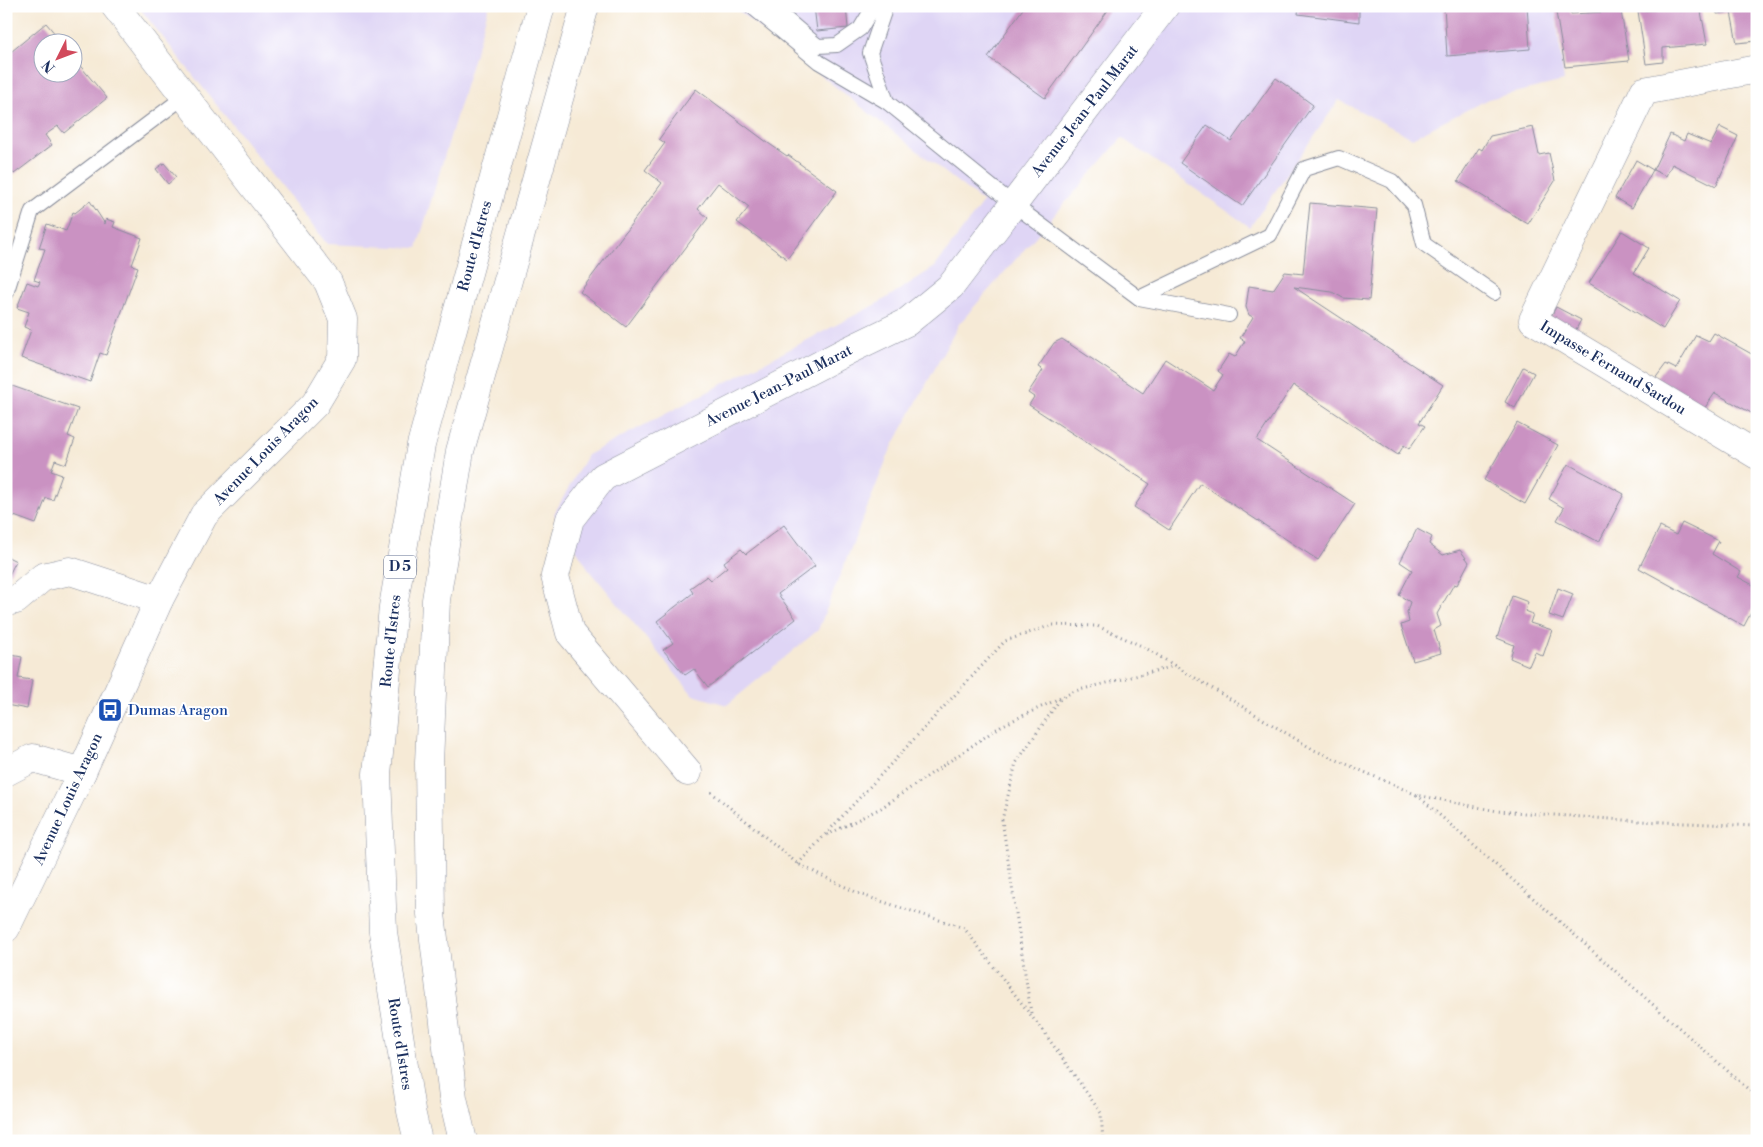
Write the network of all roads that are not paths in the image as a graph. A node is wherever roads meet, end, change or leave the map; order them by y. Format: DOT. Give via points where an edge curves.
graph roads {
  1 [pos="115,6"];
  2 [pos="541,6"];
  3 [pos="585,6"];
  4 [pos="751,6"];
  5 [pos="771,6"];
  6 [pos="874,6"];
  7 [pos="886,6"];
  8 [pos="1165,6"];
  9 [pos="1757,69"];
  10 [pos="185,96"];
  11 [pos="887,102"];
  12 [pos="1013,204"];
  13 [pos="1494,292"];
  14 [pos="6,294"];
  15 [pos="1139,298"];
  16 [pos="1229,315"];
  17 [pos="1757,455"];
  18 [pos="159,600"];
  19 [pos="6,602"];
  20 [pos="6,772"];
  21 [pos="82,772"];
  22 [pos="688,772"];
  23 [pos="6,928"];
  24 [pos="418,1141"];
  25 [pos="463,1141"];
  1 -- 10 [label="street, Avenue Louis Aragon"];
  2 -- 24 [label="street, Route d'Istres / D 5" via="421,445 393,607 377,774 383,932"];
  3 -- 25 [label="street" via="460,451 436,600 429,763 431,914 453,1098"];
  4 -- 11 [label="lane" via="819,62"];
  5 -- 6 [label="lane" via="818,46 837,45 860,29"];
  7 -- 11 [label="lane" via="870,53"];
  8 -- 12 [label="street, Avenue Jean-Paul Marat"];
  9 -- 17 [label="street, Impasse Fernand Sardou" via="1644,91 1533,320"];
  10 -- 14 [label="lane" via="32,211"];
  10 -- 18 [label="street, Avenue Louis Aragon" via="328,282 343,319 342,358 315,404 204,515"];
  11 -- 12 [label="lane"];
  12 -- 15 [label="lane"];
  12 -- 22 [label="street, Avenue Jean-Paul Marat" via="951,286 907,322 603,477 570,519 555,576 570,633"];
  13 -- 15 [label="lane" via="1424,244 1414,205 1392,181 1338,158 1304,169 1270,235"];
  15 -- 16 [label="lane"];
  18 -- 19 [label="street" via="70,571 43,577 16,600"];
  18 -- 21 [label="street, Avenue Louis Aragon"];
  20 -- 21 [label="street" via="33,758"];
  21 -- 23 [label="street, Avenue Louis Aragon"];
}
